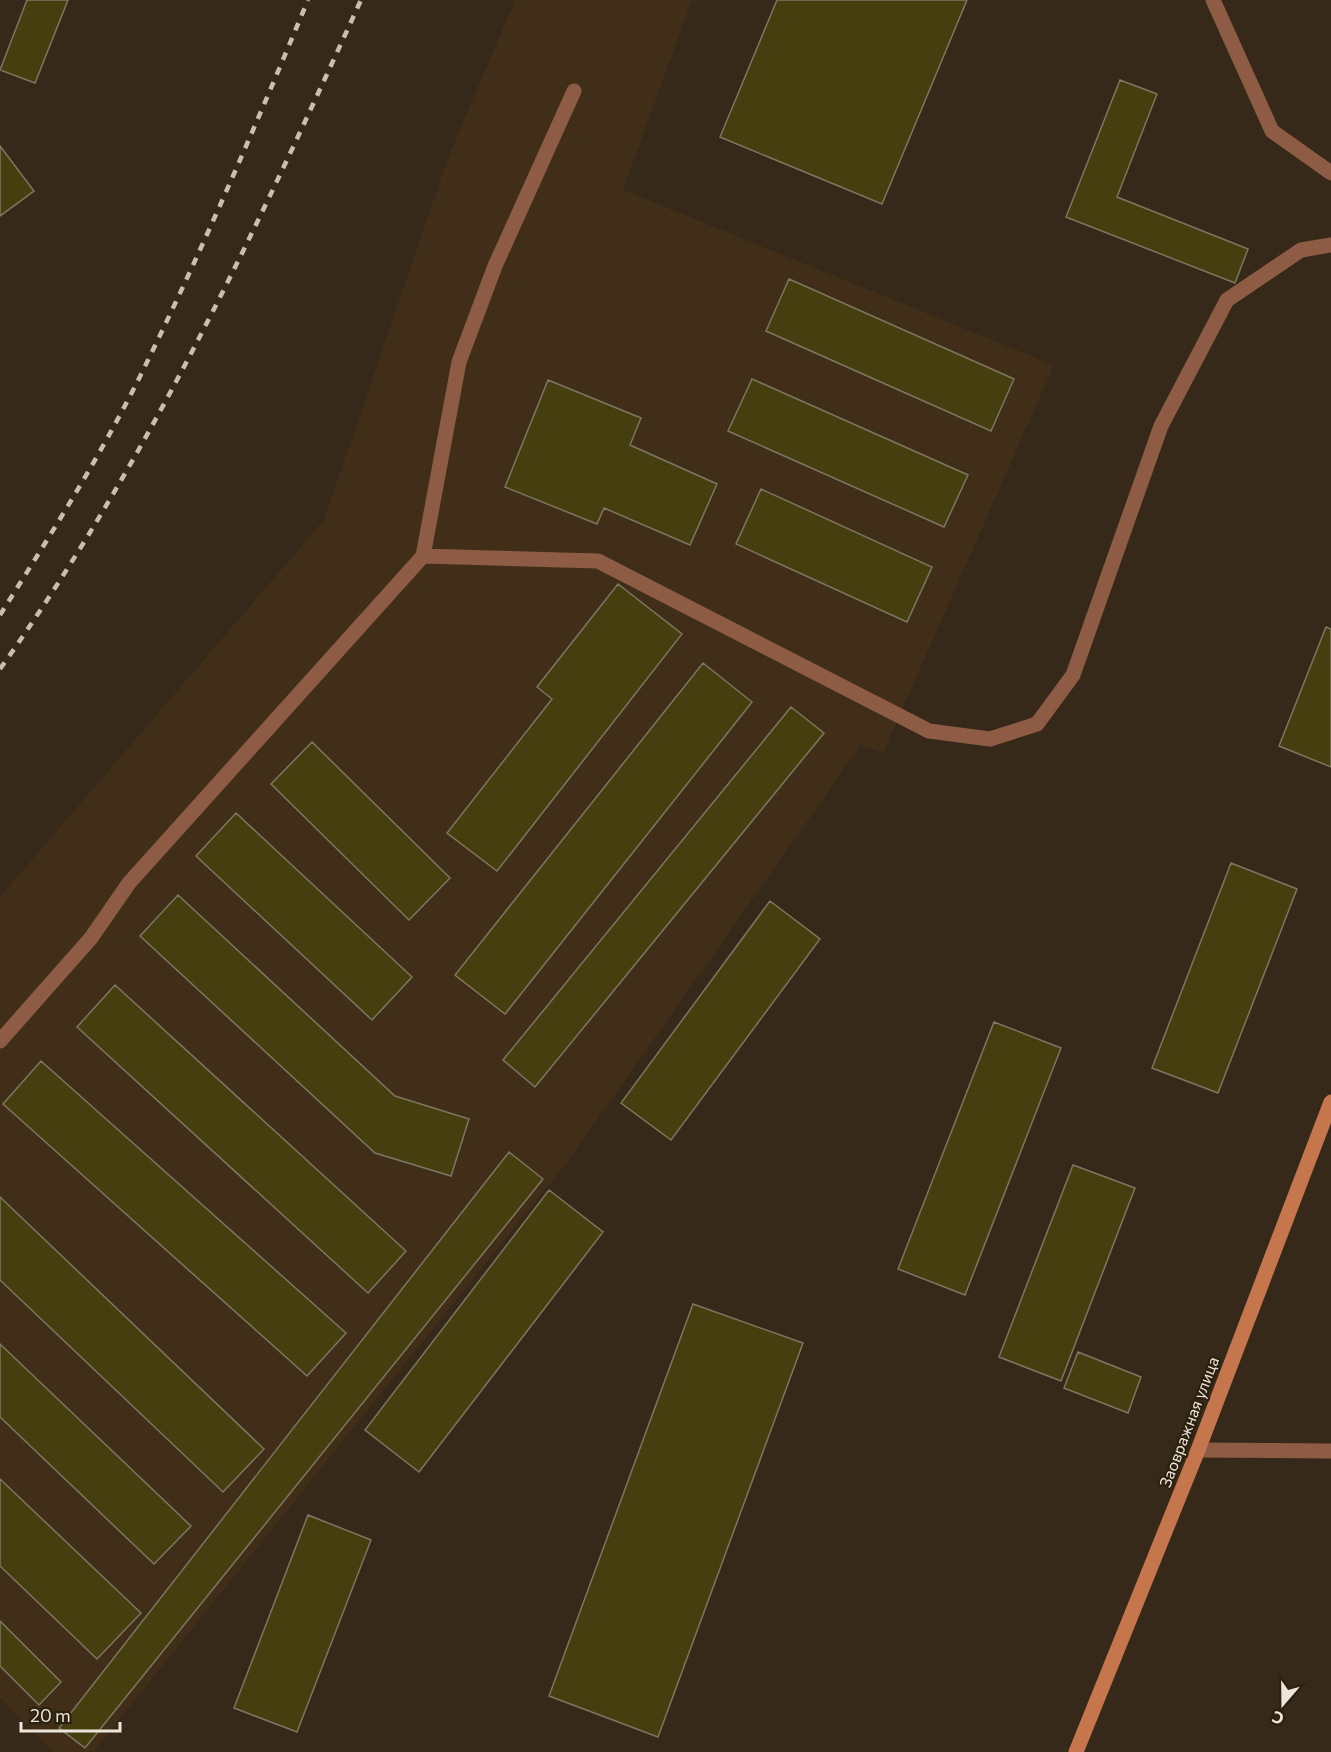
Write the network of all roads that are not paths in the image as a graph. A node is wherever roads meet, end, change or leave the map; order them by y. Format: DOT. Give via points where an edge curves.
graph roads {
  1 [pos="1213,0"];
  2 [pos="574,91"];
  3 [pos="1331,173"];
  4 [pos="1331,245"];
  5 [pos="423,556"];
  6 [pos="0,1041"];
  7 [pos="1331,1102"];
  8 [pos="1198,1450"];
  9 [pos="1331,1451"];
  10 [pos="1076,1752"];
  1 -- 3 [label="lane" via="1272,131"];
  2 -- 5 [label="lane" via="495,266 459,362"];
  4 -- 5 [label="lane" via="1301,250 1227,300 1161,426 1073,675 1037,724 990,739 929,731 598,561"];
  5 -- 6 [label="lane" via="129,883 91,938"];
  7 -- 8 [label="street, Заовражная улица"];
  8 -- 9 [label="lane"];
  8 -- 10 [label="street, Заовражная улица"];
}
